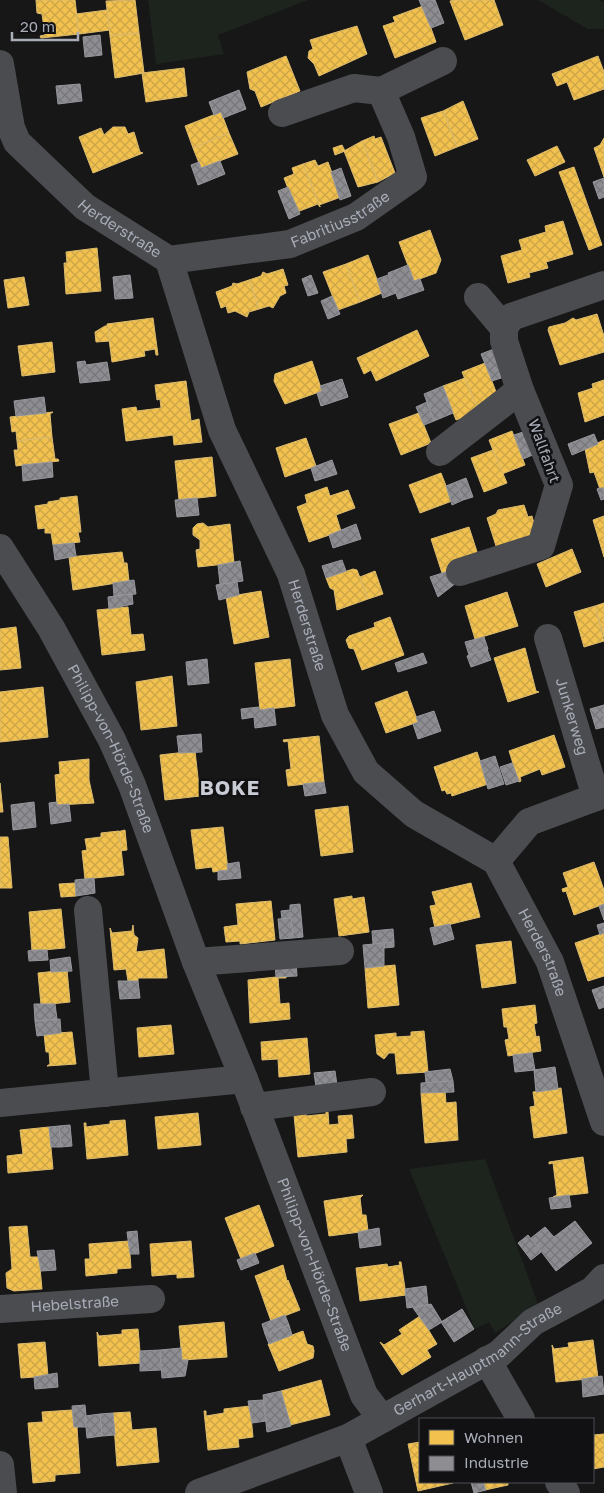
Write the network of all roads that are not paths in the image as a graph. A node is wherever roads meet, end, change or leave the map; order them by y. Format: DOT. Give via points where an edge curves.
graph roads {
  1 [pos="443,61"];
  2 [pos="0,64"];
  3 [pos="381,91"];
  4 [pos="282,113"];
  5 [pos="6,131"];
  6 [pos="169,260"];
  7 [pos="604,285"];
  8 [pos="478,298"];
  9 [pos="504,328"];
  10 [pos="520,390"];
  11 [pos="440,452"];
  12 [pos="0,548"];
  13 [pos="460,572"];
  14 [pos="548,638"];
  15 [pos="600,795"];
  16 [pos="496,861"];
  17 [pos="88,910"];
  18 [pos="340,951"];
  19 [pos="196,962"];
  20 [pos="244,1079"];
  21 [pos="105,1092"];
  22 [pos="372,1092"];
  23 [pos="0,1103"];
  24 [pos="254,1107"];
  25 [pos="604,1122"];
  26 [pos="604,1278"];
  27 [pos="151,1299"];
  28 [pos="0,1309"];
  29 [pos="487,1360"];
  30 [pos="521,1418"];
  31 [pos="382,1419"];
  32 [pos="348,1438"];
  33 [pos="0,1465"];
  34 [pos="3,1493"];
  35 [pos="199,1493"];
  36 [pos="369,1493"];
  1 -- 3 [label="street"];
  2 -- 5 [label="street"];
  3 -- 4 [label="street" via="354,88"];
  3 -- 6 [label="street, Fabritiusstraße" via="401,137 413,177 356,217 290,244"];
  5 -- 6 [label="street, Herderstraße" via="86,207"];
  6 -- 16 [label="street, Herderstraße" via="222,430 291,574 335,715 366,772 414,814"];
  7 -- 9 [label="street" via="511,317"];
  8 -- 9 [label="street"];
  9 -- 10 [label="street, Wallfahrt" via="504,340"];
  10 -- 11 [label="street"];
  10 -- 13 [label="street, Wallfahrt" via="559,485 541,546"];
  12 -- 19 [label="street, Philipp-von-Hörde-Straße" via="51,628 112,740 132,785"];
  14 -- 15 [label="street, Junkerweg"];
  15 -- 16 [label="street, Junkerweg" via="529,822"];
  16 -- 25 [label="street, Herderstraße" via="550,962"];
  17 -- 21 [label="street"];
  18 -- 19 [label="street"];
  19 -- 20 [label="street, Philipp-von-Hörde-Straße"];
  20 -- 21 [label="street"];
  20 -- 24 [label="street, Philipp-von-Hörde-Straße"];
  21 -- 23 [label="street"];
  22 -- 24 [label="street"];
  24 -- 31 [label="street, Philipp-von-Hörde-Straße" via="364,1395"];
  26 -- 29 [label="street, Gerhart-Hauptmann-Straße" via="593,1290 533,1322 499,1354"];
  27 -- 28 [label="street, Hebelstraße"];
  29 -- 30 [label="street"];
  29 -- 31 [label="street, Gerhart-Hauptmann-Straße"];
  31 -- 32 [label="street, Gerhart-Hauptmann-Straße"];
  32 -- 35 [label="street, Gerhart-Hauptmann-Straße"];
  32 -- 36 [label="street"];
  33 -- 34 [label="street"];
}
